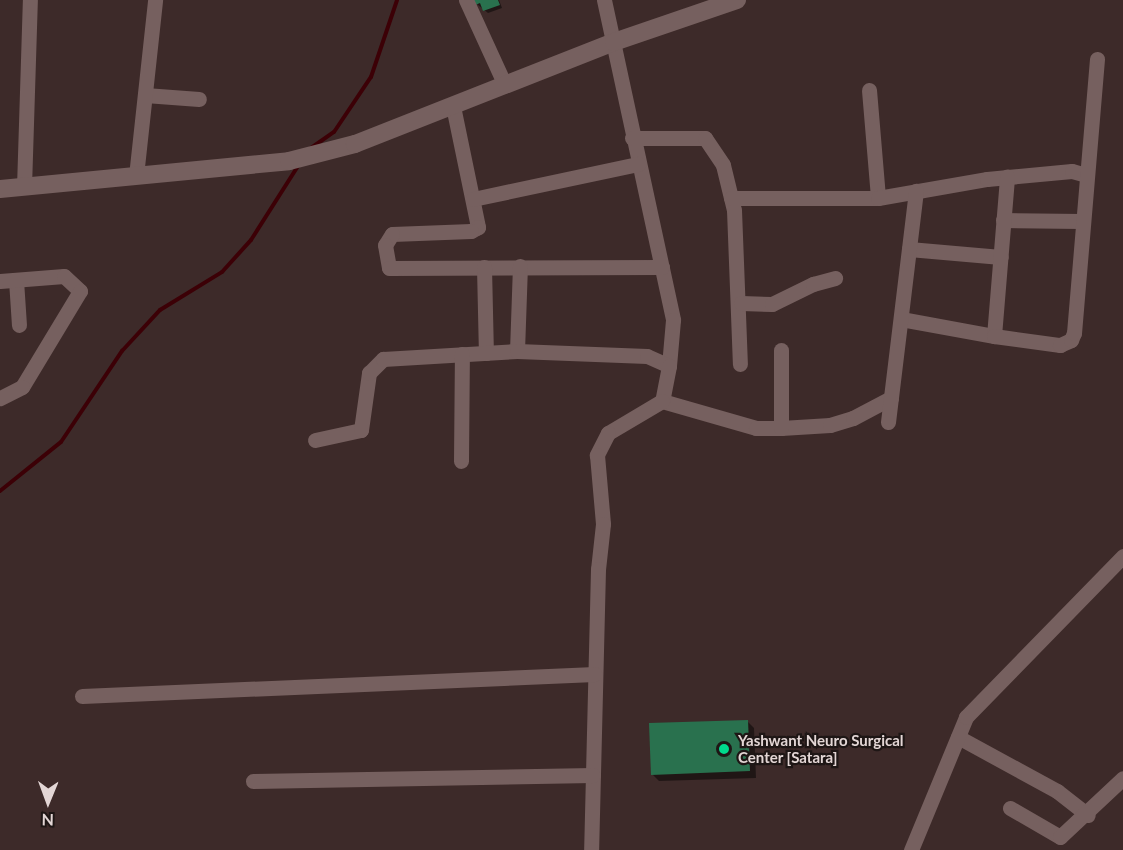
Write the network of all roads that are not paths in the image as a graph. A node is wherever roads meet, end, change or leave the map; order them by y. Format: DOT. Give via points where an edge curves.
graph roads {
  1 [pos="30,0"];
  2 [pos="155,0"];
  3 [pos="466,0"];
  4 [pos="604,0"];
  5 [pos="736,0"];
  6 [pos="614,42"];
  7 [pos="1097,59"];
  8 [pos="505,85"];
  9 [pos="869,90"];
  10 [pos="145,95"];
  11 [pos="198,99"];
  12 [pos="453,106"];
  13 [pos="632,138"];
  14 [pos="638,164"];
  15 [pos="1086,174"];
  16 [pos="136,176"];
  17 [pos="1007,177"];
  18 [pos="24,187"];
  19 [pos="0,189"];
  20 [pos="916,191"];
  21 [pos="731,198"];
  22 [pos="878,198"];
  23 [pos="473,200"];
  24 [pos="1003,220"];
  25 [pos="1082,221"];
  26 [pos="909,249"];
  27 [pos="1001,257"];
  28 [pos="520,266"];
  29 [pos="484,267"];
  30 [pos="662,267"];
  31 [pos="835,278"];
  32 [pos="16,280"];
  33 [pos="0,281"];
  34 [pos="741,303"];
  35 [pos="901,319"];
  36 [pos="19,325"];
  37 [pos="994,336"];
  38 [pos="781,350"];
  39 [pos="517,351"];
  40 [pos="486,353"];
  41 [pos="462,354"];
  42 [pos="740,364"];
  43 [pos="669,366"];
  44 [pos="0,398"];
  45 [pos="891,398"];
  46 [pos="662,401"];
  47 [pos="888,422"];
  48 [pos="781,428"];
  49 [pos="315,440"];
  50 [pos="461,461"];
  51 [pos="1123,556"];
  52 [pos="595,674"];
  53 [pos="82,696"];
  54 [pos="958,737"];
  55 [pos="593,775"];
  56 [pos="1123,778"];
  57 [pos="253,781"];
  58 [pos="1010,808"];
  59 [pos="1088,815"];
  60 [pos="591,850"];
  61 [pos="911,850"];
  1 -- 18 [label="street"];
  2 -- 10 [label="street"];
  3 -- 8 [label="street"];
  4 -- 6 [label="street"];
  5 -- 6 [label="main road"];
  6 -- 8 [label="main road"];
  6 -- 13 [label="street"];
  7 -- 15 [label="street"];
  8 -- 12 [label="main road"];
  9 -- 22 [label="street"];
  10 -- 11 [label="street"];
  10 -- 16 [label="street"];
  12 -- 16 [label="main road" via="355,144 289,161"];
  12 -- 23 [label="street"];
  13 -- 14 [label="street"];
  13 -- 21 [label="street" via="705,138 723,165"];
  14 -- 23 [label="street"];
  14 -- 30 [label="street"];
  15 -- 17 [label="street" via="1071,171"];
  15 -- 25 [label="street"];
  16 -- 18 [label="main road"];
  17 -- 20 [label="street"];
  17 -- 24 [label="street"];
  18 -- 19 [label="main road"];
  20 -- 22 [label="street"];
  20 -- 26 [label="street"];
  21 -- 22 [label="street"];
  21 -- 34 [label="street"];
  23 -- 29 [label="street" via="477,229 397,232 388,237 385,245 387,263 398,270"];
  24 -- 25 [label="street"];
  24 -- 27 [label="street"];
  25 -- 37 [label="street" via="1071,340 1050,345"];
  26 -- 27 [label="street"];
  26 -- 35 [label="street"];
  27 -- 37 [label="street"];
  28 -- 29 [label="street"];
  28 -- 30 [label="street"];
  28 -- 39 [label="street"];
  29 -- 40 [label="street"];
  30 -- 43 [label="street" via="673,320"];
  31 -- 34 [label="street" via="772,304"];
  32 -- 33 [label="street"];
  32 -- 36 [label="street"];
  32 -- 44 [label="street" via="64,276 79,285 80,297 22,387"];
  34 -- 42 [label="street"];
  35 -- 37 [label="street"];
  35 -- 45 [label="street"];
  38 -- 48 [label="street"];
  39 -- 40 [label="street"];
  39 -- 43 [label="street" via="647,356"];
  40 -- 41 [label="street"];
  41 -- 49 [label="street" via="376,362 369,373 361,430"];
  41 -- 50 [label="street"];
  43 -- 46 [label="street"];
  45 -- 47 [label="street"];
  45 -- 48 [label="street" via="854,418 830,425"];
  46 -- 48 [label="street" via="756,428"];
  46 -- 52 [label="street" via="608,433 597,455 603,524 597,569"];
  51 -- 54 [label="street" via="966,717"];
  52 -- 53 [label="street"];
  52 -- 55 [label="street"];
  54 -- 59 [label="street" via="1047,786"];
  54 -- 61 [label="street"];
  55 -- 57 [label="street"];
  55 -- 60 [label="street"];
  56 -- 59 [label="street"];
  58 -- 59 [label="street" via="1060,837"];
}
